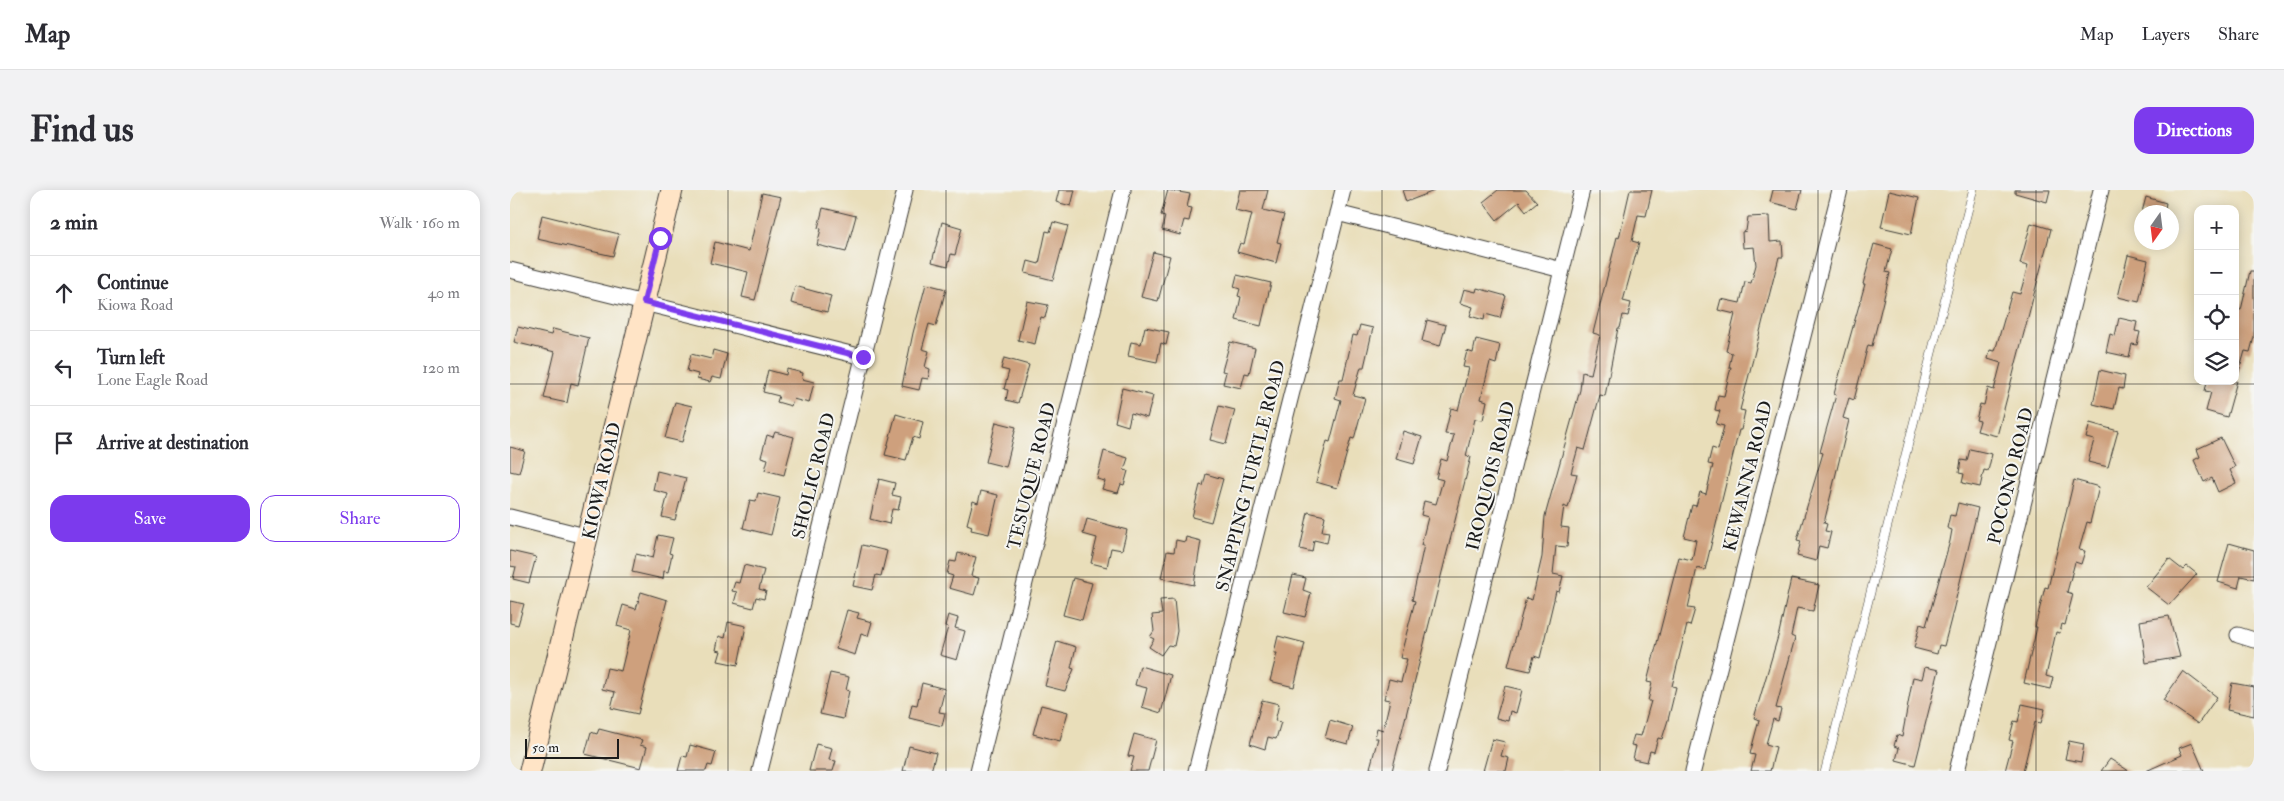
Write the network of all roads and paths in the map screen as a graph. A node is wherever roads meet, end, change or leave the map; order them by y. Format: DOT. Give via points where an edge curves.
graph roads {
  1 [pos="672,190"];
  2 [pos="904,190"];
  3 [pos="1123,190"];
  4 [pos="1343,190"];
  5 [pos="1582,190"];
  6 [pos="1840,190"];
  7 [pos="1973,190"];
  8 [pos="2101,190"];
  9 [pos="1337,213"];
  10 [pos="510,270"];
  11 [pos="1562,270"];
  12 [pos="644,302"];
  13 [pos="863,357"];
  14 [pos="510,517"];
  15 [pos="589,537"];
  16 [pos="2238,635"];
  17 [pos="2254,640"];
  18 [pos="530,771"];
  19 [pos="760,771"];
  20 [pos="978,771"];
  21 [pos="1196,771"];
  22 [pos="1437,771"];
  23 [pos="1693,771"];
  24 [pos="1825,771"];
  25 [pos="1957,771"];
  1 -- 12 [label="street, KIOWA ROAD"];
  2 -- 13 [label="street, SHOLIC ROAD"];
  3 -- 20 [label="street, TESUQUE ROAD"];
  4 -- 9 [label="street, SNAPPING TURTLE ROAD"];
  5 -- 11 [label="street, IROQUOIS ROAD"];
  6 -- 23 [label="street, KEWANNA ROAD"];
  7 -- 24 [label="lane"];
  8 -- 25 [label="street, POCONO ROAD"];
  9 -- 11 [label="street"];
  9 -- 21 [label="street, SNAPPING TURTLE ROAD"];
  10 -- 12 [label="street"];
  11 -- 22 [label="street, IROQUOIS ROAD"];
  12 -- 13 [label="street"];
  12 -- 15 [label="street, KIOWA ROAD"];
  13 -- 19 [label="street, SHOLIC ROAD"];
  14 -- 15 [label="street"];
  15 -- 18 [label="street, KIOWA ROAD"];
  16 -- 17 [label="street"];
}
